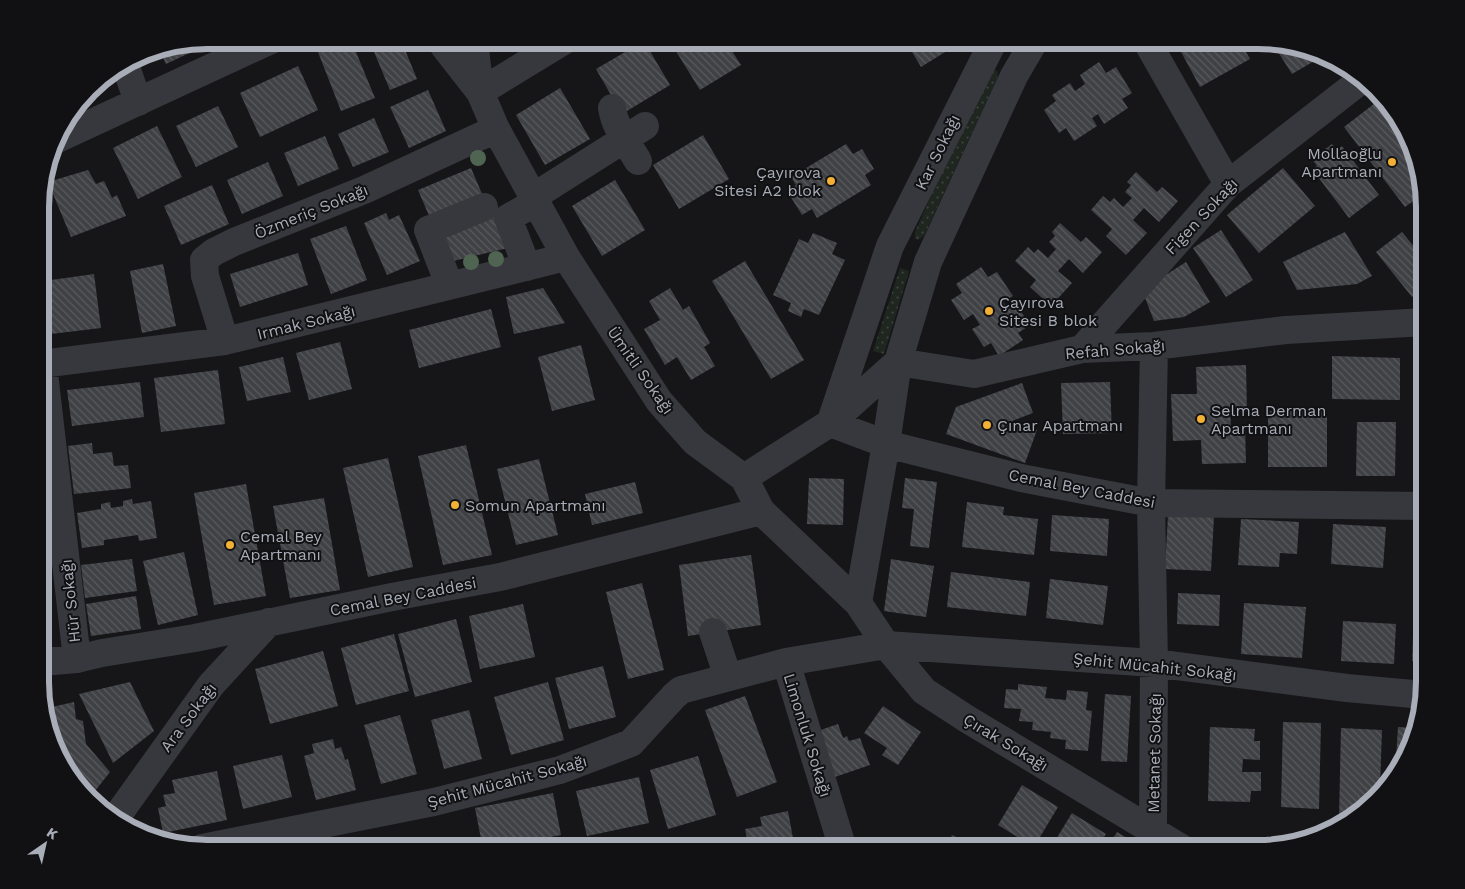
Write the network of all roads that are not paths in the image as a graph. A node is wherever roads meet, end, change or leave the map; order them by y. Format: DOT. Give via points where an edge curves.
graph roads {
  1 [pos="252,49"];
  2 [pos="446,49"];
  3 [pos="475,49"];
  4 [pos="551,49"];
  5 [pos="988,49"];
  6 [pos="990,49"];
  7 [pos="1030,49"];
  8 [pos="1151,49"];
  9 [pos="127,70"];
  10 [pos="1014,76"];
  11 [pos="1357,83"];
  12 [pos="480,92"];
  13 [pos="138,102"];
  14 [pos="612,108"];
  15 [pos="496,129"];
  16 [pos="66,135"];
  17 [pos="1228,184"];
  18 [pos="511,201"];
  19 [pos="890,246"];
  20 [pos="566,258"];
  21 [pos="928,262"];
  22 [pos="527,267"];
  23 [pos="445,274"];
  24 [pos="1416,323"];
  25 [pos="224,342"];
  26 [pos="1154,346"];
  27 [pos="1082,349"];
  28 [pos="898,362"];
  29 [pos="49,363"];
  30 [pos="830,423"];
  31 [pos="49,425"];
  32 [pos="886,444"];
  33 [pos="744,478"];
  34 [pos="1151,503"];
  35 [pos="1416,506"];
  36 [pos="761,511"];
  37 [pos="858,603"];
  38 [pos="269,622"];
  39 [pos="712,632"];
  40 [pos="886,645"];
  41 [pos="76,658"];
  42 [pos="49,661"];
  43 [pos="786,662"];
  44 [pos="1154,663"];
  45 [pos="728,678"];
  46 [pos="1416,694"];
  47 [pos="119,813"];
  48 [pos="1153,830"];
  49 [pos="242,840"];
  50 [pos="840,840"];
  51 [pos="1169,840"];
  1 -- 13 [label="street"];
  2 -- 12 [label="street"];
  3 -- 12 [label="street"];
  4 -- 12 [label="street"];
  5 -- 19 [label="street, Kar Sokağı"];
  6 -- 10 [label="street, Kar Sokağı"];
  7 -- 10 [label="street"];
  8 -- 17 [label="street"];
  9 -- 13 [label="street"];
  10 -- 21 [label="street"];
  11 -- 17 [label="street, Figen Sokağı"];
  12 -- 15 [label="street, Ümitli Sokağı"];
  13 -- 16 [label="street"];
  14 -- 18 [label="street" via="616,123 636,142"];
  15 -- 18 [label="street, Ümitli Sokağı"];
  15 -- 25 [label="street, Özmeriç Sokağı" via="364,190 209,255 204,260 205,276"];
  17 -- 27 [label="street, Figen Sokağı"];
  18 -- 20 [label="street, Ümitli Sokağı"];
  18 -- 22 [label="street" via="508,218"];
  18 -- 23 [label="street" via="428,230"];
  19 -- 21 [label="street"];
  19 -- 30 [label="street, Kar Sokağı"];
  20 -- 22 [label="street, Irmak Sokağı"];
  20 -- 33 [label="street, Ümitli Sokağı" via="659,401 695,442"];
  21 -- 28 [label="street"];
  22 -- 25 [label="street, Irmak Sokağı"];
  24 -- 26 [label="street, Refah Sokağı" via="1286,330"];
  25 -- 29 [label="street, Irmak Sokağı"];
  26 -- 27 [label="street, Refah Sokağı"];
  26 -- 34 [label="street, Metanet Sokağı"];
  27 -- 28 [label="street, Refah Sokağı" via="974,374"];
  28 -- 30 [label="street"];
  28 -- 32 [label="street"];
  30 -- 32 [label="street, Cemal Bey Caddesi"];
  30 -- 33 [label="street"];
  31 -- 41 [label="street, Hür Sokağı"];
  32 -- 34 [label="street, Cemal Bey Caddesi" via="1021,478"];
  32 -- 37 [label="street"];
  33 -- 36 [label="street, Ümitli Sokağı"];
  34 -- 35 [label="street, Cemal Bey Caddesi"];
  34 -- 44 [label="street, Metanet Sokağı"];
  36 -- 37 [label="street, Ümitli Sokağı"];
  36 -- 38 [label="street, Cemal Bey Caddesi" via="500,577"];
  37 -- 40 [label="street, Çırak Sokağı"];
  38 -- 41 [label="street, Cemal Bey Caddesi"];
  38 -- 47 [label="street, Ara Sokağı" via="211,685"];
  39 -- 45 [label="street"];
  40 -- 43 [label="street, Limonluk Sokağı"];
  40 -- 44 [label="street, Şehit Mücahit Sokağı"];
  40 -- 48 [label="street, Çırak Sokağı" via="924,691"];
  41 -- 42 [label="street, Cemal Bey Caddesi"];
  43 -- 45 [label="street, Şehit Mücahit Sokağı"];
  43 -- 50 [label="street, Limonluk Sokağı"];
  44 -- 46 [label="street, Şehit Mücahit Sokağı"];
  44 -- 48 [label="street, Metanet Sokağı"];
  45 -- 49 [label="street, Şehit Mücahit Sokağı" via="681,690 631,743 560,770 434,802"];
  48 -- 51 [label="street, Çırak Sokağı"];
}
